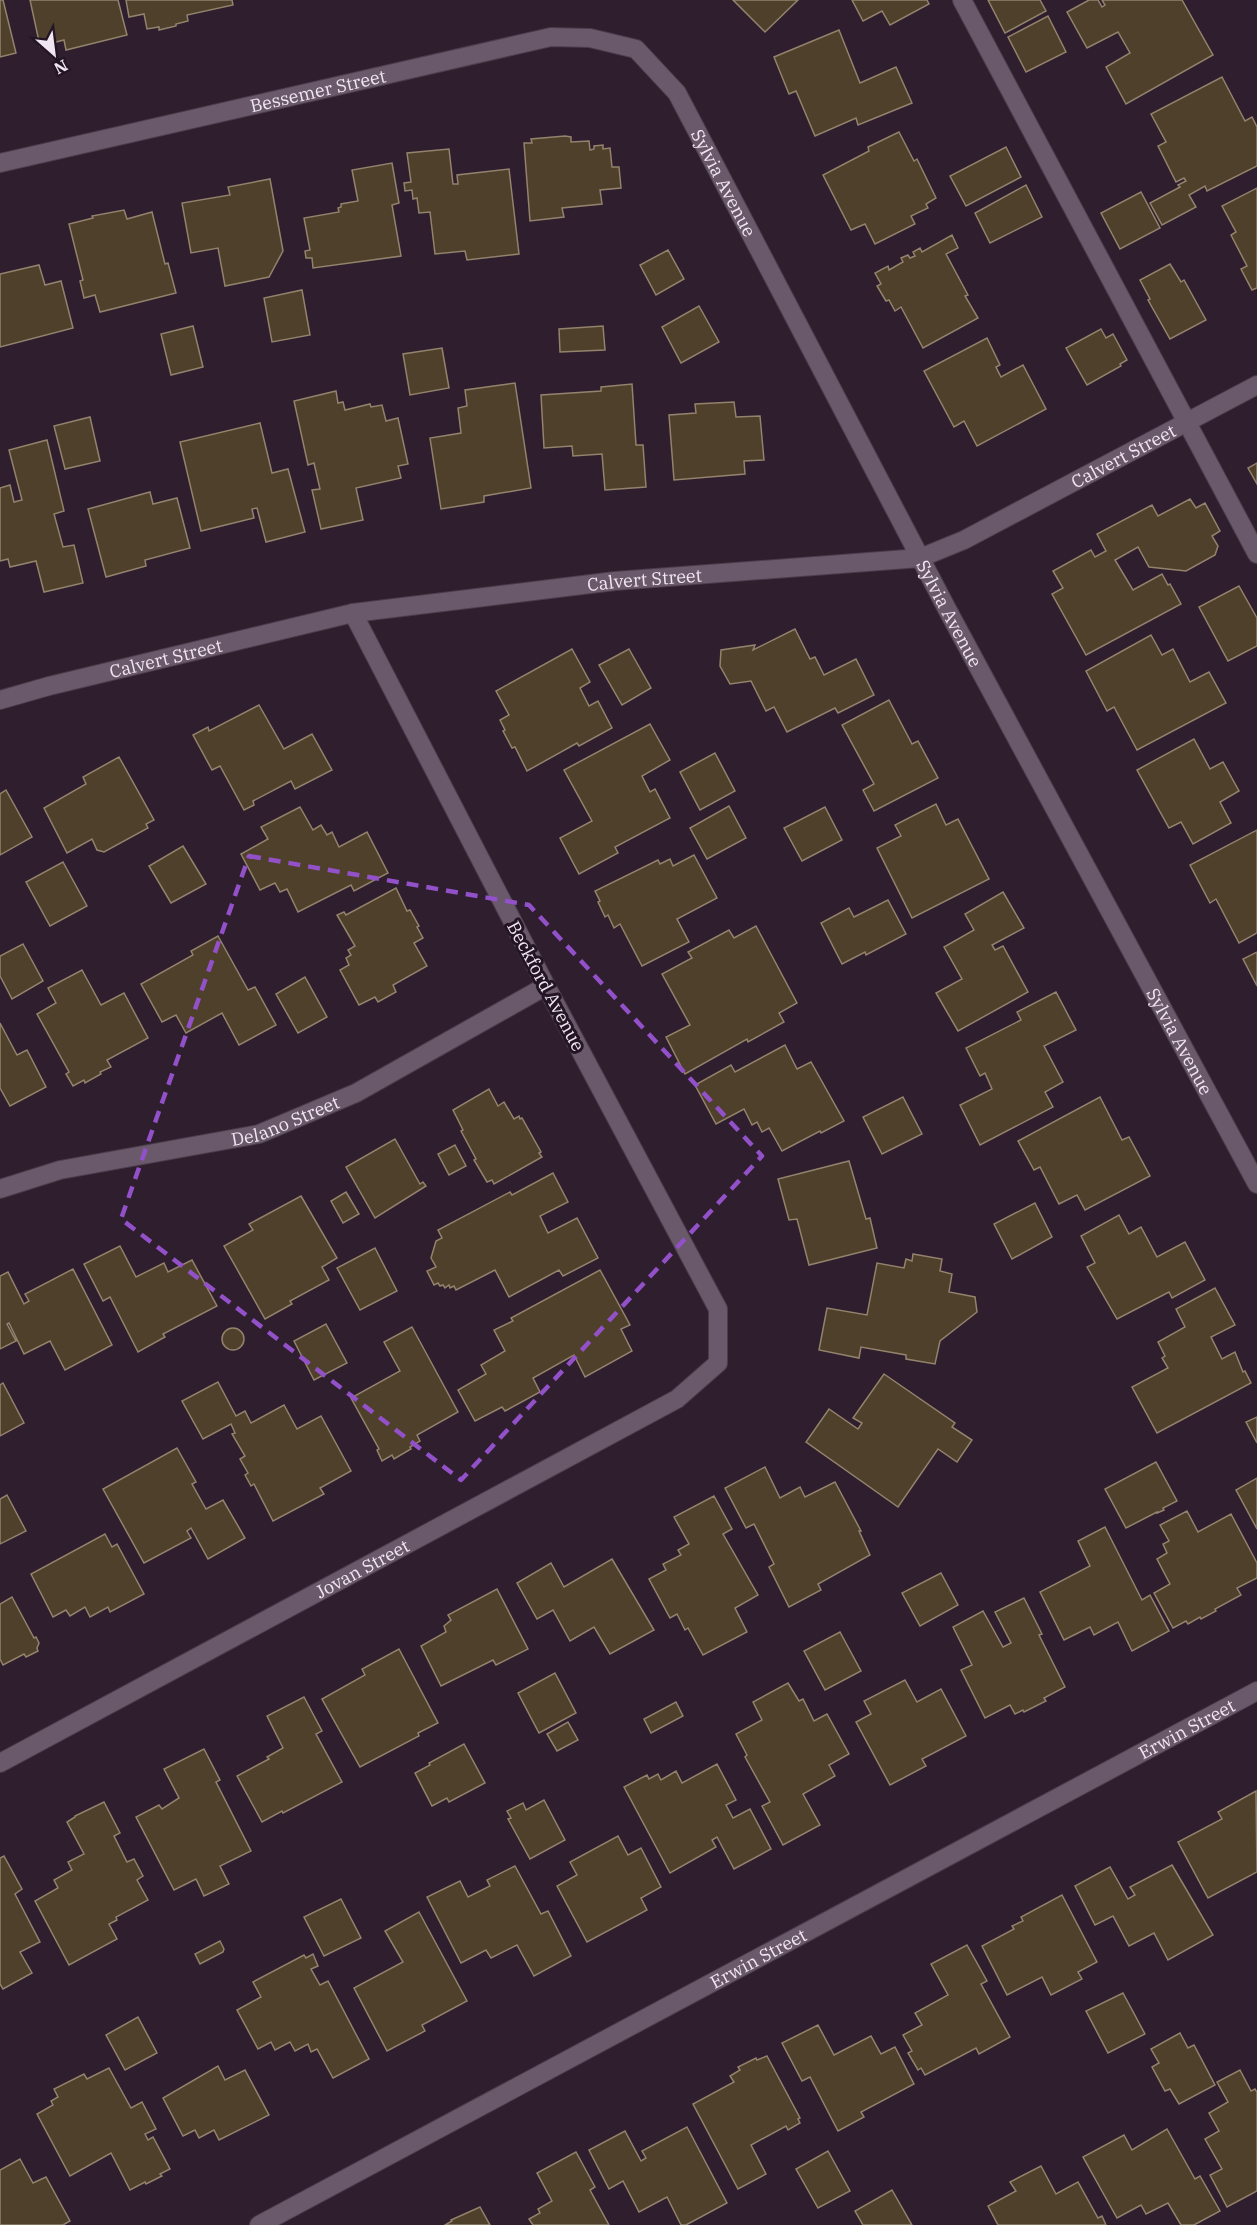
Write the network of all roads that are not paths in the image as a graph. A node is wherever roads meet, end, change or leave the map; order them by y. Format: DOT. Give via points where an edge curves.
graph roads {
  1 [pos="962,0"];
  2 [pos="636,49"];
  3 [pos="0,163"];
  4 [pos="1257,385"];
  5 [pos="1187,423"];
  6 [pos="1257,554"];
  7 [pos="920,558"];
  8 [pos="353,613"];
  9 [pos="0,700"];
  10 [pos="546,987"];
  11 [pos="1257,1184"];
  12 [pos="0,1189"];
  13 [pos="718,1363"];
  14 [pos="1257,1691"];
  15 [pos="0,1763"];
  16 [pos="259,2225"];
  1 -- 5 [label="street"];
  2 -- 3 [label="street, Bessemer Street" via="590,38 552,37"];
  2 -- 7 [label="street, Sylvia Avenue" via="677,93"];
  4 -- 5 [label="street, Calvert Street"];
  5 -- 6 [label="street"];
  5 -- 7 [label="street, Calvert Street" via="964,540"];
  7 -- 8 [label="street, Calvert Street" via="615,581"];
  7 -- 11 [label="street, Sylvia Avenue"];
  8 -- 9 [label="street, Calvert Street"];
  8 -- 10 [label="street, Beckford Avenue"];
  10 -- 12 [label="street, Delano Street" via="356,1093 259,1134 60,1170"];
  10 -- 13 [label="street, Beckford Avenue" via="718,1309"];
  13 -- 15 [label="street, Jovan Street" via="677,1399"];
  14 -- 16 [label="street, Erwin Street"];
}
